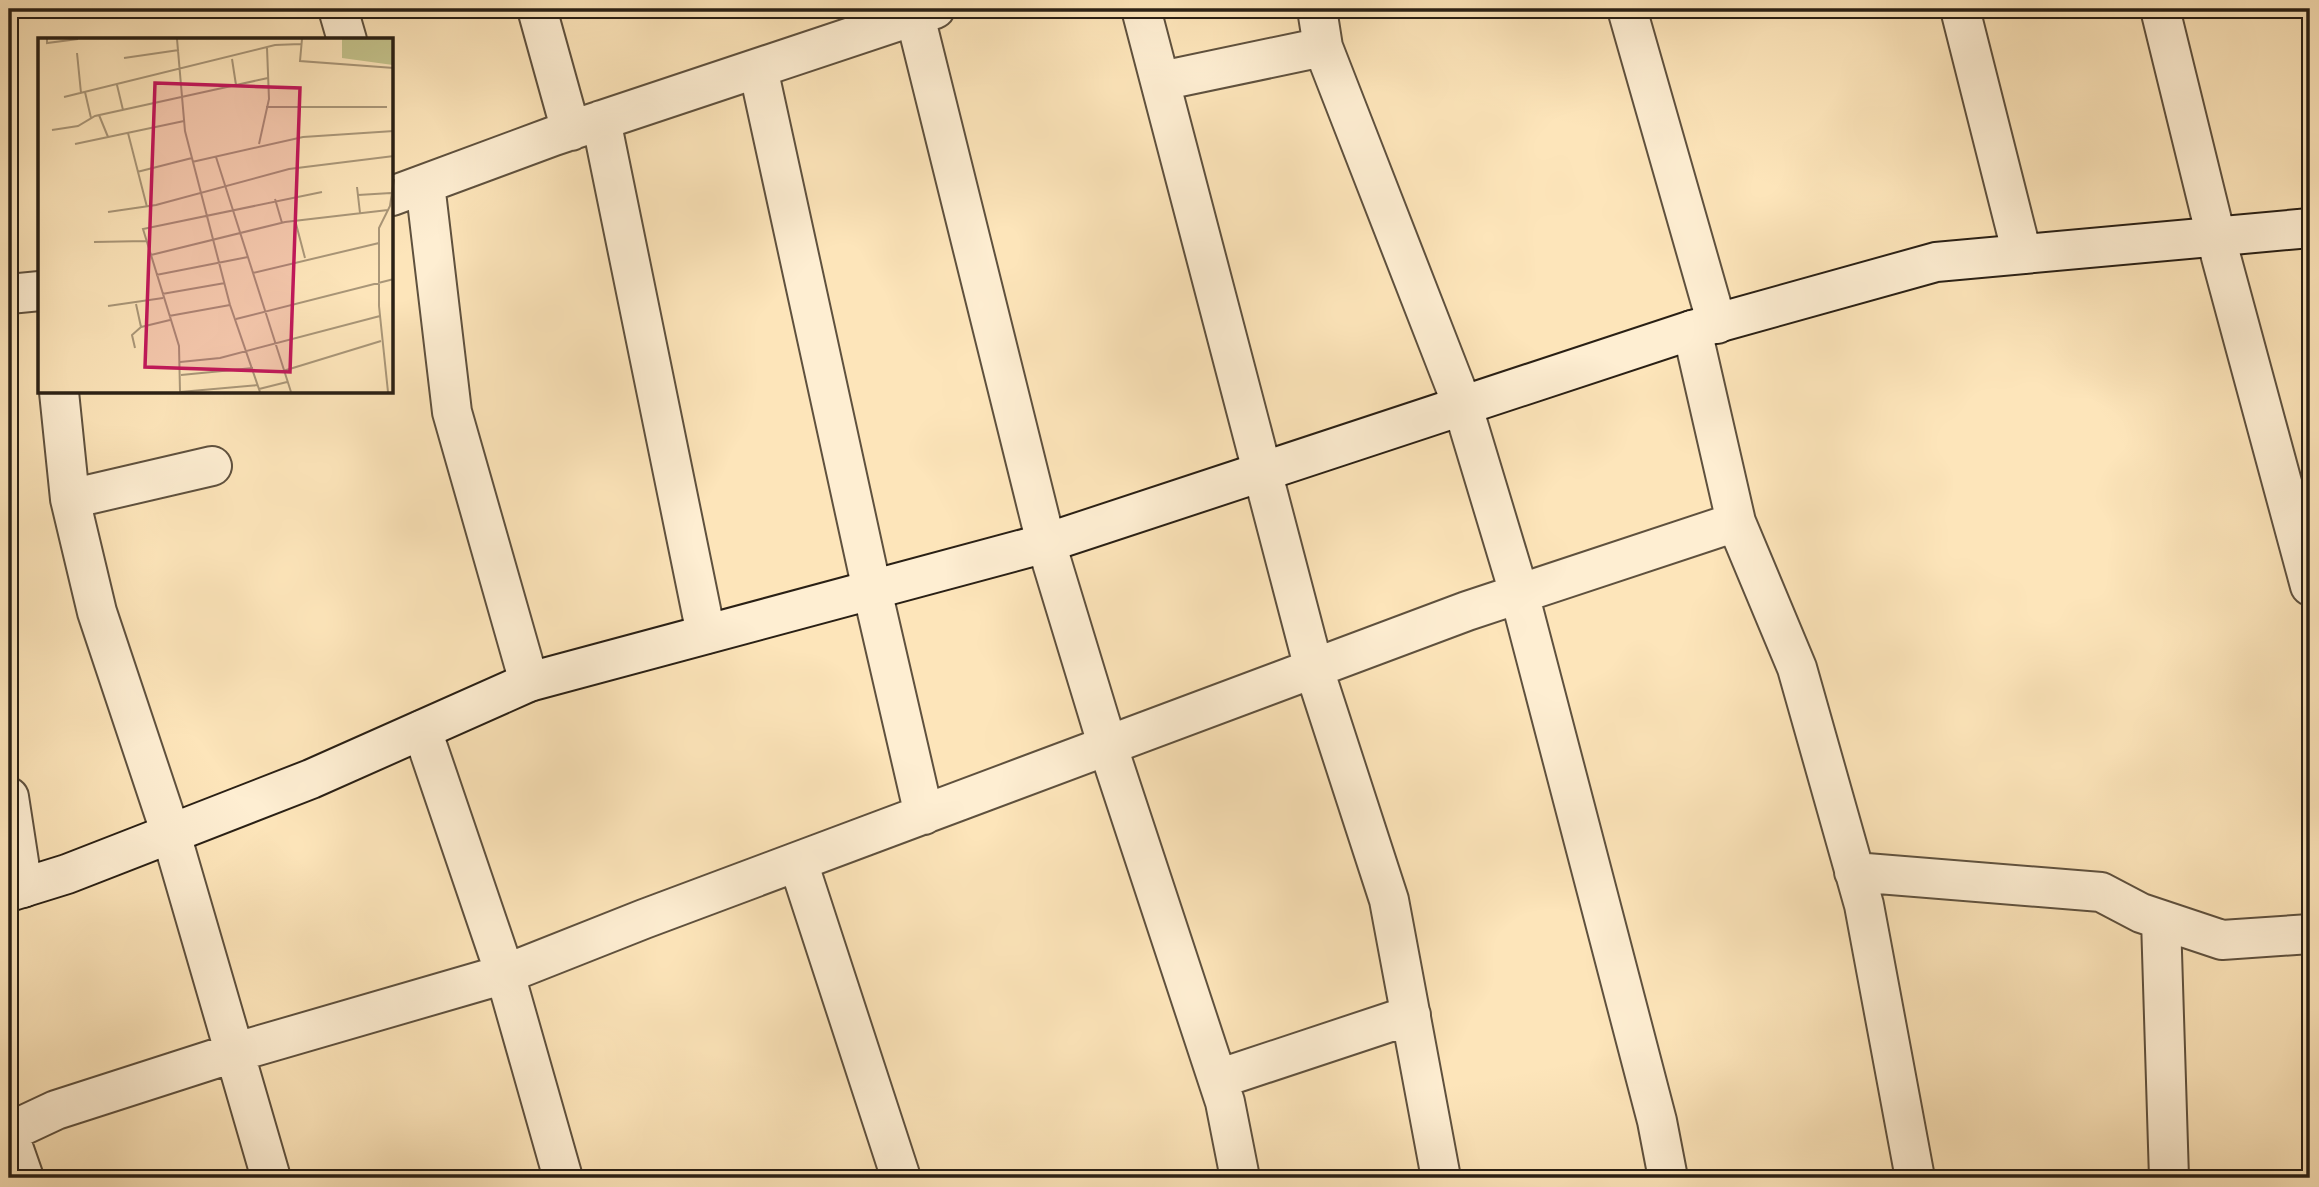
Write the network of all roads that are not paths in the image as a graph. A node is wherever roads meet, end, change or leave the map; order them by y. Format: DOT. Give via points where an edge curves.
graph roads {
  1 [pos="338,9"];
  2 [pos="537,9"];
  3 [pos="1141,9"];
  4 [pos="1317,9"];
  5 [pos="1627,9"];
  6 [pos="1960,9"];
  7 [pos="2160,9"];
  8 [pos="925,12"];
  9 [pos="346,38"];
  10 [pos="1323,47"];
  11 [pos="758,68"];
  12 [pos="1161,81"];
  13 [pos="586,126"];
  14 [pos="409,190"];
  15 [pos="2310,228"];
  16 [pos="2218,237"];
  17 [pos="2022,254"];
  18 [pos="38,291"];
  19 [pos="9,294"];
  20 [pos="1704,327"];
  21 [pos="59,394"];
  22 [pos="1462,404"];
  23 [pos="212,466"];
  24 [pos="1263,470"];
  25 [pos="70,499"];
  26 [pos="1736,522"];
  27 [pos="1045,543"];
  28 [pos="2310,586"];
  29 [pos="872,590"];
  30 [pos="1520,593"];
  31 [pos="706,634"];
  32 [pos="1314,669"];
  33 [pos="529,682"];
  34 [pos="422,730"];
  35 [pos="1108,747"];
  36 [pos="9,797"];
  37 [pos="924,815"];
  38 [pos="170,834"];
  39 [pos="798,862"];
  40 [pos="1854,872"];
  41 [pos="16,890"];
  42 [pos="2161,920"];
  43 [pos="2310,934"];
  44 [pos="505,974"];
  45 [pos="1411,1015"];
  46 [pos="233,1053"];
  47 [pos="1218,1079"];
  48 [pos="9,1133"];
  49 [pos="24,1178"];
  50 [pos="271,1178"];
  51 [pos="563,1178"];
  52 [pos="901,1178"];
  53 [pos="1240,1178"];
  54 [pos="1441,1178"];
  55 [pos="1668,1178"];
  56 [pos="1915,1178"];
  57 [pos="2169,1178"];
  1 -- 9 [label="street"];
  2 -- 13 [label="street"];
  3 -- 12 [label="street"];
  4 -- 10 [label="street"];
  5 -- 20 [label="street"];
  6 -- 17 [label="street"];
  7 -- 16 [label="street"];
  8 -- 11 [label="street"];
  8 -- 27 [label="street"];
  10 -- 12 [label="street"];
  10 -- 22 [label="street"];
  11 -- 13 [label="street"];
  11 -- 29 [label="street"];
  12 -- 24 [label="street"];
  13 -- 14 [label="street"];
  13 -- 31 [label="street"];
  14 -- 33 [label="street" via="452,412"];
  15 -- 16 [label="street"];
  16 -- 17 [label="street"];
  16 -- 28 [label="street"];
  17 -- 20 [label="street" via="1936,262"];
  18 -- 19 [label="street"];
  20 -- 22 [label="street"];
  20 -- 26 [label="street"];
  21 -- 25 [label="street"];
  22 -- 24 [label="street"];
  22 -- 30 [label="street"];
  23 -- 25 [label="street"];
  24 -- 27 [label="street"];
  24 -- 32 [label="street"];
  25 -- 38 [label="street" via="97,612"];
  26 -- 30 [label="street"];
  26 -- 40 [label="street" via="1797,668"];
  27 -- 29 [label="street"];
  27 -- 35 [label="street"];
  29 -- 31 [label="street"];
  29 -- 37 [label="street"];
  30 -- 32 [label="street"];
  30 -- 55 [label="street"];
  31 -- 33 [label="street"];
  32 -- 35 [label="street"];
  32 -- 45 [label="street" via="1389,900"];
  33 -- 34 [label="street"];
  34 -- 38 [label="street"];
  34 -- 44 [label="street"];
  35 -- 37 [label="street"];
  35 -- 47 [label="street"];
  36 -- 41 [label="street"];
  37 -- 39 [label="street"];
  38 -- 41 [label="street"];
  38 -- 46 [label="street"];
  39 -- 44 [label="street"];
  39 -- 52 [label="street"];
  40 -- 42 [label="street" via="2101,892"];
  40 -- 56 [label="street"];
  42 -- 43 [label="street" via="2222,940"];
  42 -- 57 [label="street"];
  44 -- 46 [label="street"];
  44 -- 51 [label="street"];
  45 -- 47 [label="street"];
  45 -- 54 [label="street"];
  46 -- 48 [label="street" via="56,1110"];
  46 -- 50 [label="street"];
  47 -- 53 [label="street"];
  48 -- 49 [label="street"];
}
